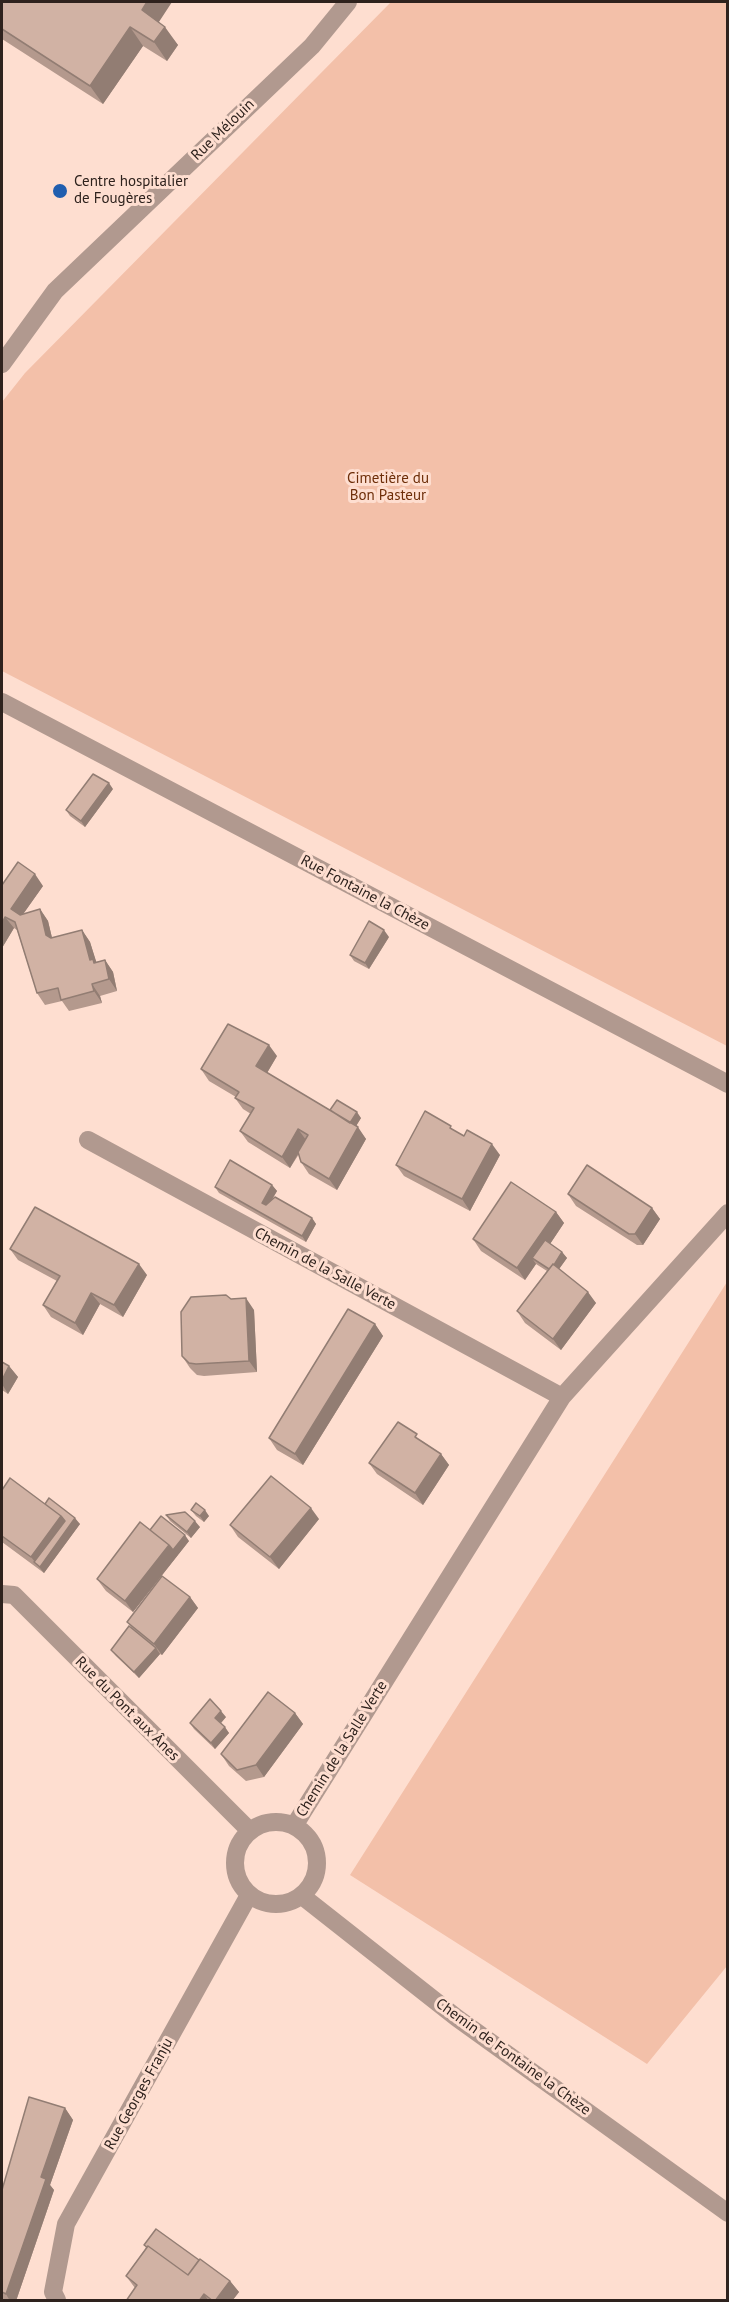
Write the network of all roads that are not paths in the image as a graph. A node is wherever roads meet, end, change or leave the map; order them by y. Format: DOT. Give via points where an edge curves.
graph roads {
  1 [pos="348,2"];
  2 [pos="2,364"];
  3 [pos="2,702"];
  4 [pos="728,1084"];
  5 [pos="88,1140"];
  6 [pos="728,1213"];
  7 [pos="562,1397"];
  8 [pos="2,1594"];
  9 [pos="294,1826"];
  10 [pos="250,1831"];
  11 [pos="249,1895"];
  12 [pos="302,1896"];
  13 [pos="728,2213"];
  14 [pos="57,2301"];
  1 -- 2 [label="street, Rue Mélouin" via="312,46 55,291"];
  3 -- 4 [label="street, Rue Fontaine la Chèze"];
  5 -- 7 [label="street, Chemin de la Salle Verte"];
  6 -- 7 [label="street, Chemin de la Salle Verte"];
  7 -- 9 [label="street, Chemin de la Salle Verte"];
  8 -- 10 [label="street, Rue du Pont aux Ânes" via="14,1595"];
  9 -- 10 [label="street" via="271,1822"];
  9 -- 12 [label="street" via="306,1834 317,1859 311,1885"];
  10 -- 11 [label="street" via="238,1845 234,1863 241,1886"];
  11 -- 12 [label="street" via="275,1905"];
  11 -- 14 [label="street, Rue Georges Franju" via="66,2224 53,2292"];
  12 -- 13 [label="street, Chemin de Fontaine la Chèze" via="458,2018"];
}
